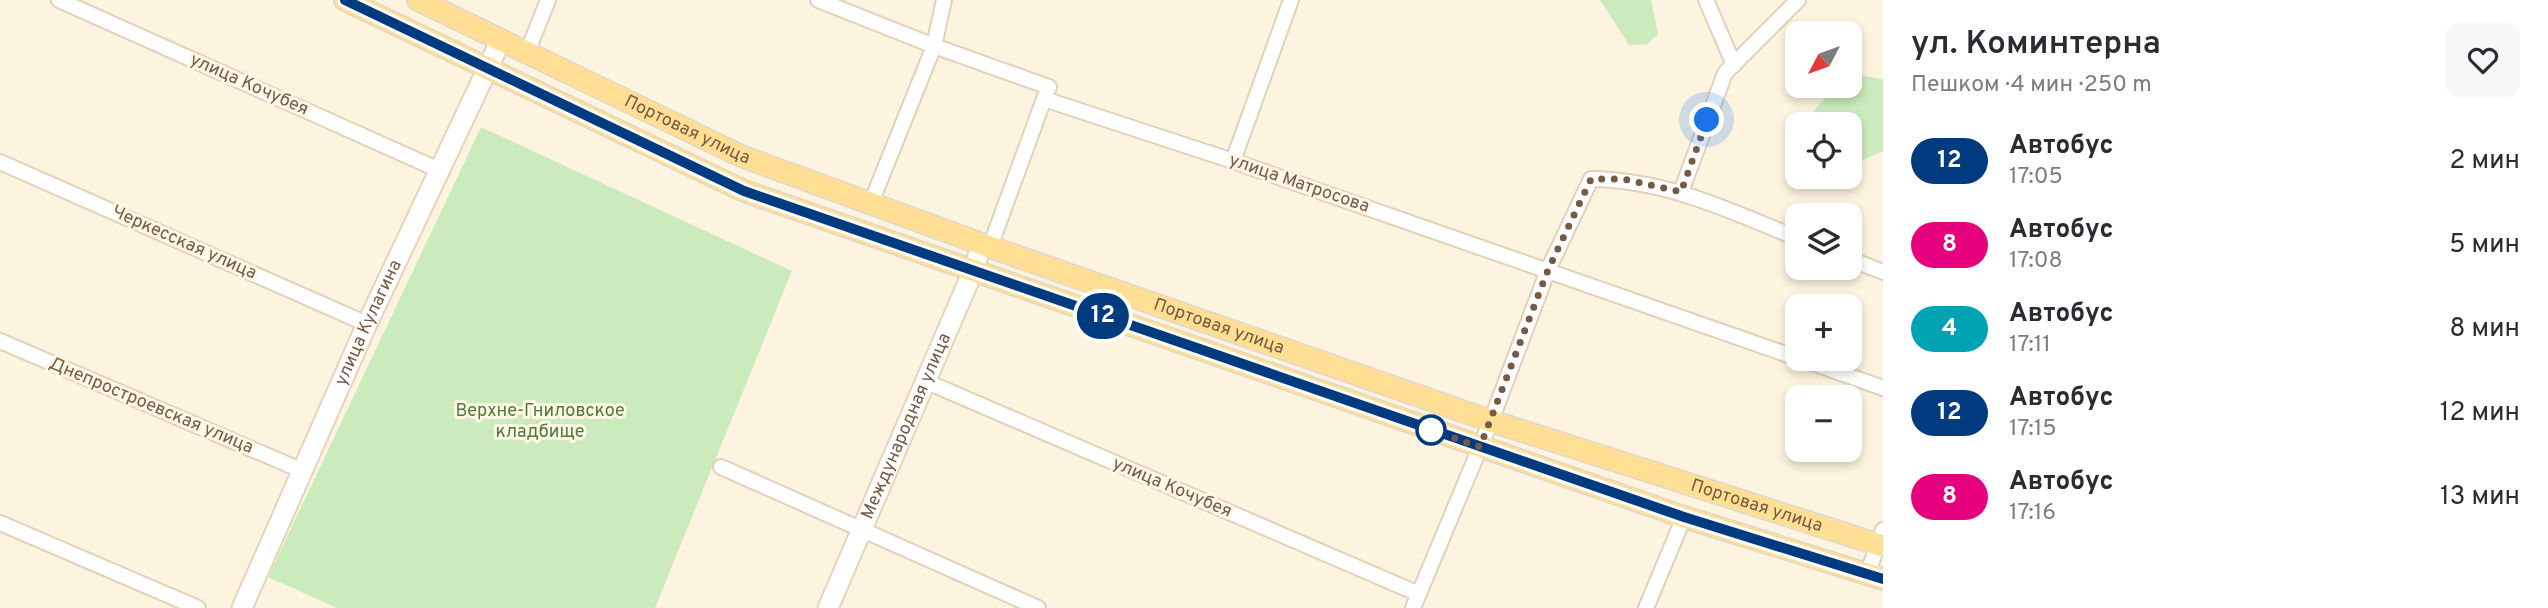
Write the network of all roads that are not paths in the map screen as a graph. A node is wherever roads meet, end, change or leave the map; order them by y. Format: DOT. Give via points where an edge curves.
graph roads {
  1 [pos="59,0"];
  2 [pos="345,0"];
  3 [pos="418,0"];
  4 [pos="548,0"];
  5 [pos="818,0"];
  6 [pos="944,0"];
  7 [pos="1291,0"];
  8 [pos="1706,0"];
  9 [pos="1798,0"];
  10 [pos="501,40"];
  11 [pos="934,46"];
  12 [pos="527,52"];
  13 [pos="1734,65"];
  14 [pos="487,68"];
  15 [pos="1044,99"];
  16 [pos="709,140"];
  17 [pos="1233,161"];
  18 [pos="0,162"];
  19 [pos="439,170"];
  20 [pos="700,170"];
  21 [pos="1681,192"];
  22 [pos="871,203"];
  23 [pos="1785,233"];
  24 [pos="986,245"];
  25 [pos="1862,264"];
  26 [pos="1548,270"];
  27 [pos="973,271"];
  28 [pos="1883,272"];
  29 [pos="367,324"];
  30 [pos="0,341"];
  31 [pos="1785,353"];
  32 [pos="1835,371"];
  33 [pos="925,381"];
  34 [pos="1883,388"];
  35 [pos="1491,421"];
  36 [pos="1480,447"];
  37 [pos="721,467"];
  38 [pos="303,471"];
  39 [pos="1684,517"];
  40 [pos="0,523"];
  41 [pos="862,528"];
  42 [pos="1881,540"];
  43 [pos="1875,577"];
  44 [pos="1416,601"];
  45 [pos="198,608"];
  46 [pos="242,608"];
  47 [pos="828,608"];
  48 [pos="1038,608"];
  49 [pos="1646,608"];
  1 -- 19 [label="street, улица Кочубея"];
  2 -- 14 [label="main road, Портовая улица"];
  3 -- 10 [label="main road, Портовая улица"];
  4 -- 12 [label="street"];
  5 -- 11 [label="street"];
  6 -- 11 [label="street"];
  7 -- 17 [label="street"];
  8 -- 13 [label="street"];
  9 -- 13 [label="street"];
  10 -- 12 [label="main road, Портовая улица"];
  10 -- 14 [label="street, улица Кулагина"];
  11 -- 15 [label="street" via="1049,87"];
  11 -- 22 [label="street"];
  12 -- 16 [label="main road, Портовая улица"];
  13 -- 21 [label="street" via="1725,73"];
  14 -- 19 [label="street, улица Кулагина"];
  14 -- 20 [label="main road, Портовая улица"];
  15 -- 17 [label="street, улица Матросова"];
  15 -- 24 [label="street, Международная улица"];
  16 -- 20 [label="main road" via="716,158"];
  16 -- 22 [label="main road, Портовая улица"];
  17 -- 26 [label="street, улица Матросова"];
  18 -- 29 [label="street, Черкесская улица"];
  19 -- 29 [label="street, улица Кулагина"];
  20 -- 27 [label="main road, Портовая улица" via="744,191"];
  21 -- 23 [label="street"];
  21 -- 26 [label="street" via="1624,179 1591,179"];
  22 -- 24 [label="main road, Портовая улица"];
  24 -- 27 [label="street, Международная улица"];
  24 -- 35 [label="main road, Портовая улица"];
  25 -- 28 [label="street"];
  26 -- 31 [label="street, улица Матросова"];
  26 -- 35 [label="street"];
  27 -- 33 [label="street, Международная улица"];
  27 -- 36 [label="main road, Портовая улица"];
  29 -- 38 [label="street, улица Кулагина"];
  30 -- 38 [label="street, Днепростроевская улица"];
  32 -- 34 [label="street, улица Матросова"];
  33 -- 41 [label="street, Международная улица"];
  33 -- 44 [label="street, улица Кочубея"];
  35 -- 36 [label="street"];
  35 -- 42 [label="main road, Портовая улица"];
  36 -- 39 [label="main road, Портовая улица"];
  36 -- 44 [label="street"];
  37 -- 41 [label="street"];
  38 -- 46 [label="street, улица Кулагина"];
  39 -- 43 [label="main road, Портовая улица"];
  39 -- 49 [label="street"];
  40 -- 45 [label="street"];
  41 -- 47 [label="street, Международная улица"];
  41 -- 48 [label="street"];
  42 -- 43 [label="street"];
}
